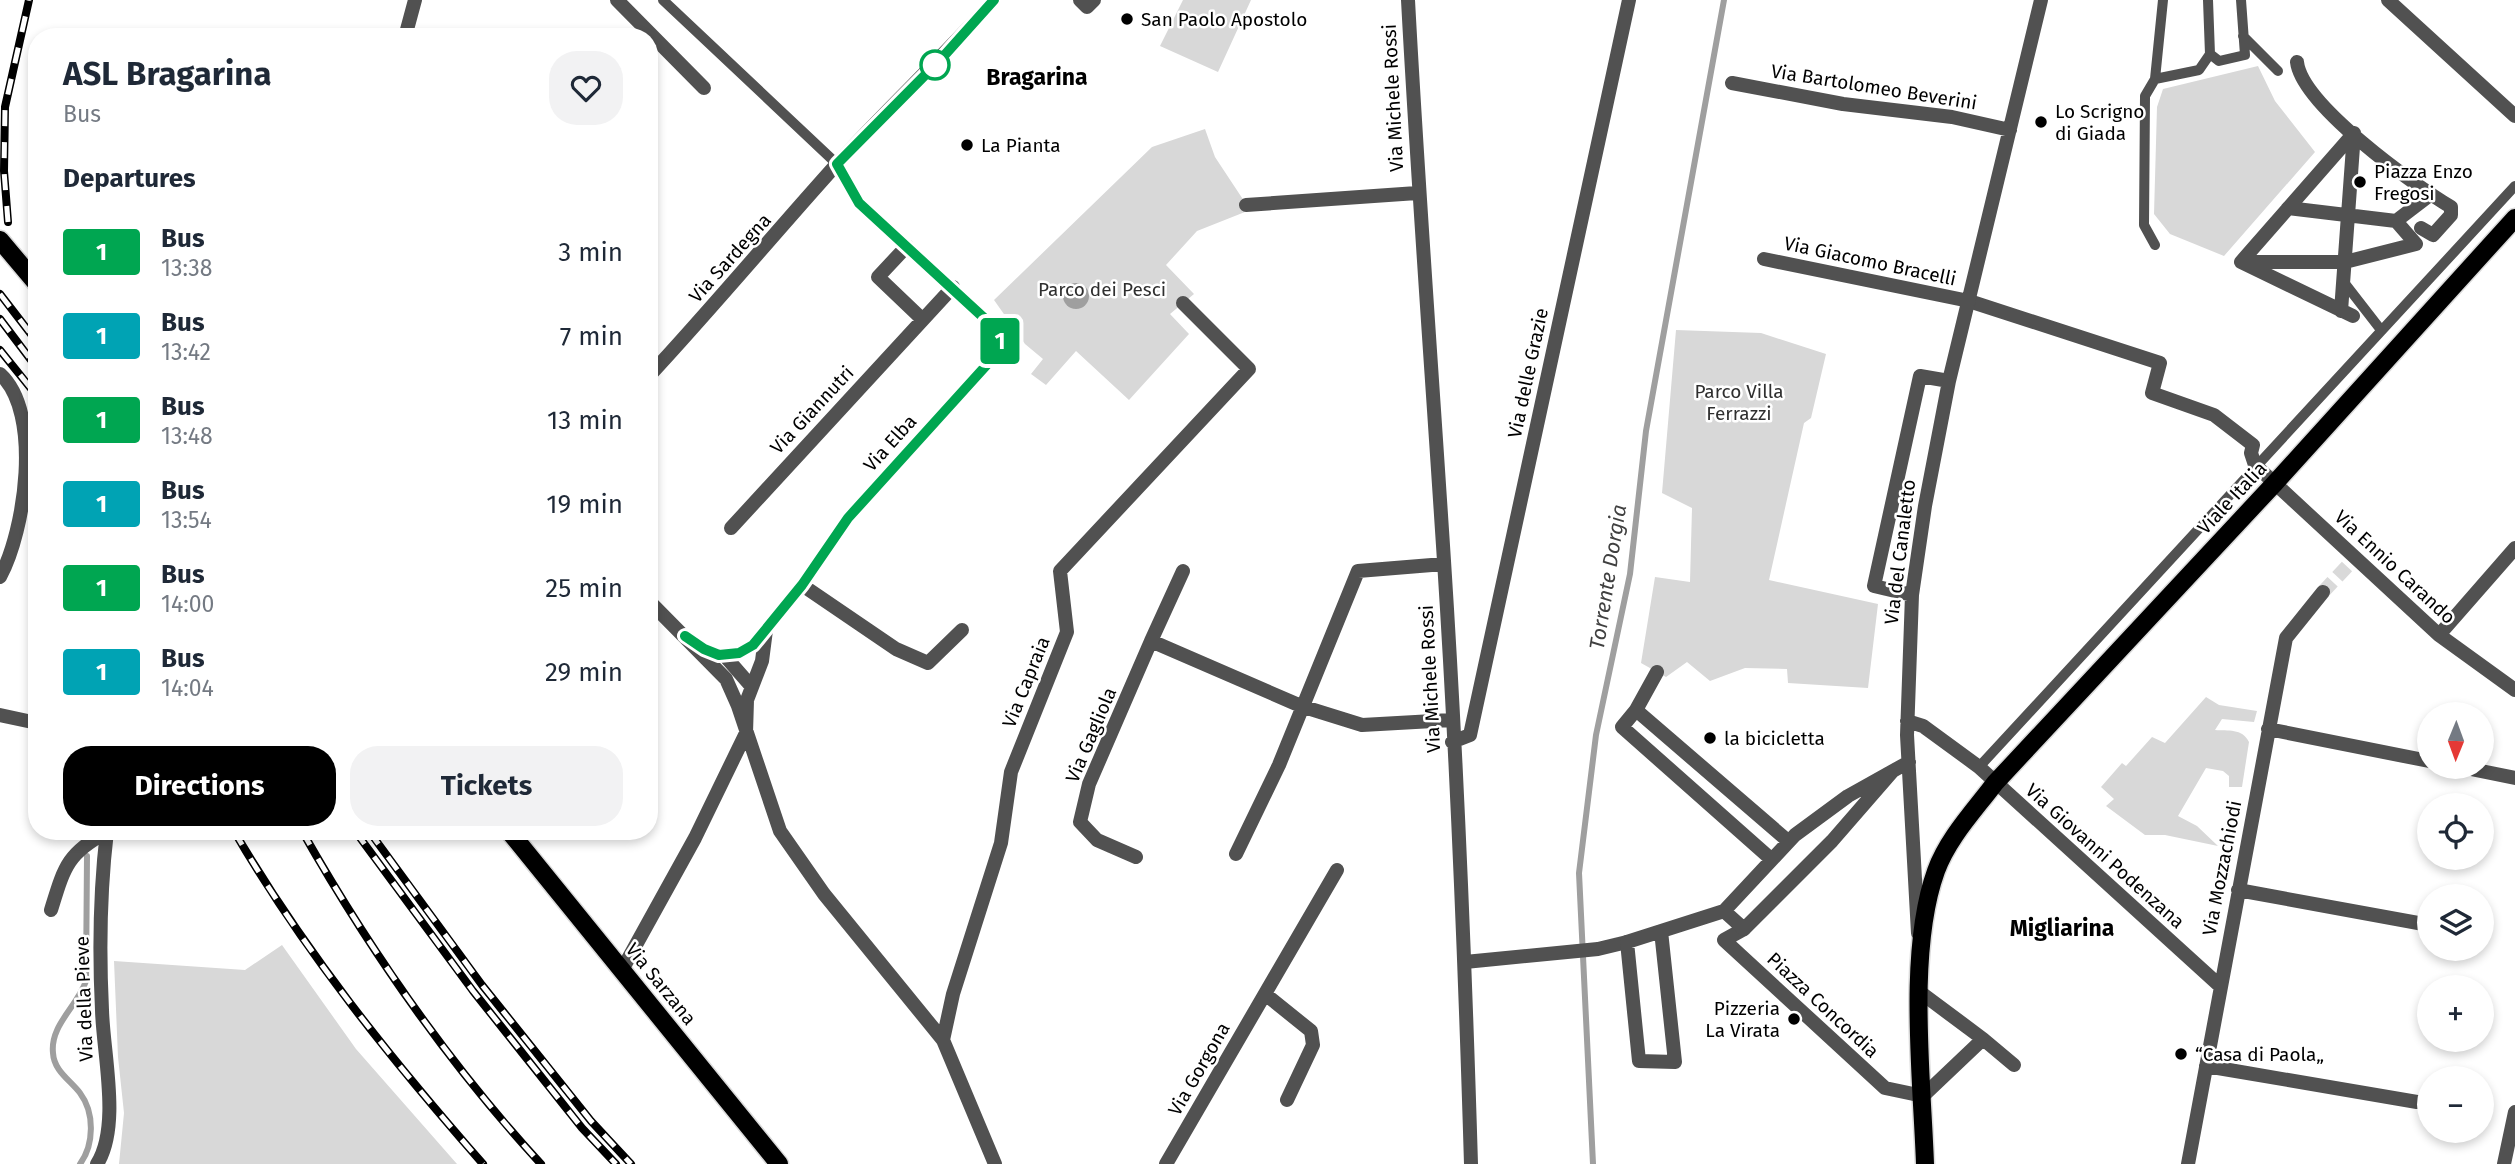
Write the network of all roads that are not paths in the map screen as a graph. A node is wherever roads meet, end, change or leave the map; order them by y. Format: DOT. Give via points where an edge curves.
graph roads {
  1 [pos="415,0"];
  2 [pos="617,0"];
  3 [pos="663,0"];
  4 [pos="994,0"];
  5 [pos="1080,0"];
  6 [pos="1094,0"];
  7 [pos="1408,0"];
  8 [pos="1629,0"];
  9 [pos="2041,0"];
  10 [pos="2164,0"];
  11 [pos="2208,0"];
  12 [pos="2241,0"];
  13 [pos="2388,0"];
  14 [pos="407,28"];
  15 [pos="645,28"];
  16 [pos="2244,36"];
  17 [pos="658,41"];
  18 [pos="2210,54"];
  19 [pos="2297,62"];
  20 [pos="2278,71"];
  21 [pos="2155,79"];
  22 [pos="1732,83"];
  23 [pos="704,88"];
  24 [pos="2515,116"];
  25 [pos="2010,130"];
  26 [pos="2354,133"];
  27 [pos="837,164"];
  28 [pos="2515,186"];
  29 [pos="1417,193"];
  30 [pos="2430,195"];
  31 [pos="1247,205"];
  32 [pos="2288,208"];
  33 [pos="2348,217"];
  34 [pos="2515,218"];
  35 [pos="2396,221"];
  36 [pos="2420,234"];
  37 [pos="0,240"];
  38 [pos="2155,245"];
  39 [pos="907,246"];
  40 [pos="1764,259"];
  41 [pos="2241,261"];
  42 [pos="2345,262"];
  43 [pos="28,273"];
  44 [pos="2343,281"];
  45 [pos="953,287"];
  46 [pos="1969,301"];
  47 [pos="1183,303"];
  48 [pos="922,319"];
  49 [pos="2381,330"];
  50 [pos="658,366"];
  51 [pos="0,374"];
  52 [pos="1949,381"];
  53 [pos="2255,465"];
  54 [pos="2275,483"];
  55 [pos="731,528"];
  56 [pos="2515,548"];
  57 [pos="1444,564"];
  58 [pos="1183,571"];
  59 [pos="0,577"];
  60 [pos="802,585"];
  61 [pos="2323,592"];
  62 [pos="1912,596"];
  63 [pos="658,609"];
  64 [pos="766,627"];
  65 [pos="962,630"];
  66 [pos="2439,635"];
  67 [pos="685,636"];
  68 [pos="1152,641"];
  69 [pos="724,655"];
  70 [pos="1657,672"];
  71 [pos="751,686"];
  72 [pos="2515,690"];
  73 [pos="1301,706"];
  74 [pos="1636,710"];
  75 [pos="0,715"];
  76 [pos="1451,720"];
  77 [pos="28,721"];
  78 [pos="1908,721"];
  79 [pos="2269,729"];
  80 [pos="746,733"];
  81 [pos="1452,743"];
  82 [pos="2417,759"];
  83 [pos="1909,762"];
  84 [pos="1979,767"];
  85 [pos="1892,772"];
  86 [pos="2494,774"];
  87 [pos="2515,778"];
  88 [pos="1995,783"];
  89 [pos="90,840"];
  90 [pos="106,840"];
  91 [pos="516,840"];
  92 [pos="1788,841"];
  93 [pos="1236,855"];
  94 [pos="1136,857"];
  95 [pos="1771,859"];
  96 [pos="1337,870"];
  97 [pos="2238,890"];
  98 [pos="51,910"];
  99 [pos="1724,911"];
  100 [pos="2417,923"];
  101 [pos="1744,929"];
  102 [pos="1661,932"];
  103 [pos="1627,942"];
  104 [pos="1465,962"];
  105 [pos="1919,968"];
  106 [pos="622,970"];
  107 [pos="2220,986"];
  108 [pos="1920,992"];
  109 [pos="1265,994"];
  110 [pos="1983,1039"];
  111 [pos="943,1040"];
  112 [pos="2014,1065"];
  113 [pos="2206,1066"];
  114 [pos="1923,1096"];
  115 [pos="1287,1101"];
  116 [pos="2417,1102"];
  117 [pos="2515,1112"];
  118 [pos="97,1164"];
  119 [pos="779,1164"];
  120 [pos="995,1164"];
  121 [pos="1166,1164"];
  122 [pos="1471,1164"];
  123 [pos="1925,1164"];
  124 [pos="2188,1164"];
  125 [pos="2504,1164"];
  1 -- 14 [label="street"];
  2 -- 15 [label="street"];
  3 -- 27 [label="lane"];
  4 -- 27 [label="street, Via Sardegna"];
  5 -- 6 [label="street" via="1087,7"];
  7 -- 29 [label="street, Via Michele Rossi"];
  8 -- 81 [label="street, Via delle Grazie" via="1470,735"];
  9 -- 25 [label="street, Via del Canaletto"];
  10 -- 21 [label="lane"];
  11 -- 18 [label="lane"];
  12 -- 16 [label="lane"];
  13 -- 24 [label="street"];
  16 -- 18 [label="lane" via="2245,55 2220,61"];
  16 -- 20 [label="lane"];
  17 -- 23 [label="street"];
  18 -- 21 [label="lane" via="2199,70"];
  19 -- 26 [label="street" via="2303,80 2325,108"];
  21 -- 38 [label="lane" via="2145,96 2144,225"];
  22 -- 25 [label="street, Via Bartolomeo Beverini"];
  25 -- 46 [label="street, Via del Canaletto"];
  26 -- 30 [label="street"];
  26 -- 32 [label="street"];
  26 -- 33 [label="street"];
  27 -- 39 [label="street" via="859,203"];
  27 -- 50 [label="street, Via Sardegna"];
  28 -- 49 [label="lane, Viale Italia"];
  29 -- 31 [label="street, Via Michele Rossi"];
  29 -- 57 [label="street, Via Michele Rossi"];
  30 -- 35 [label="street"];
  30 -- 36 [label="street" via="2451,208 2451,215"];
  32 -- 33 [label="street"];
  32 -- 41 [label="street"];
  33 -- 35 [label="street"];
  33 -- 42 [label="street"];
  34 -- 54 [label="main road, Viale Italia"];
  35 -- 36 [label="street"];
  36 -- 42 [label="street"];
  37 -- 43 [label="main road"];
  39 -- 45 [label="street"];
  39 -- 48 [label="street" via="877,277"];
  40 -- 46 [label="street, Via Giacomo Bracelli"];
  41 -- 42 [label="street"];
  41 -- 44 [label="street" via="2347,313"];
  42 -- 44 [label="street"];
  44 -- 49 [label="lane"];
  45 -- 48 [label="street, Via Giannutri"];
  45 -- 60 [label="street, Via Elba" via="996,329 1002,348 848,518"];
  46 -- 52 [label="street, Via del Canaletto"];
  46 -- 53 [label="street, Via Giacomo Bracelli" via="2160,363 2152,393 2214,415 2253,445"];
  47 -- 111 [label="street, Via Capraia" via="1249,369 1060,571 1067,632 1011,772 1001,844"];
  48 -- 55 [label="street, Via Giannutri"];
  49 -- 53 [label="lane, Viale Italia"];
  51 -- 59 [label="street" via="13,393 24,425 26,456 25,490 13,546"];
  52 -- 62 [label="street, Via del Canaletto"];
  52 -- 62 [label="street" via="1920,376 1874,586"];
  53 -- 54 [label="street, Via Ennio Carando"];
  53 -- 84 [label="lane, Viale Italia"];
  54 -- 66 [label="street, Via Ennio Carando"];
  54 -- 88 [label="main road, Viale Italia"];
  56 -- 66 [label="street"];
  57 -- 73 [label="street" via="1358,571"];
  57 -- 76 [label="street, Via Michele Rossi"];
  58 -- 68 [label="street, Via Gagliola"];
  60 -- 64 [label="street, Via Elba"];
  60 -- 65 [label="street" via="896,649 928,663"];
  61 -- 79 [label="street, Via Mozzachiodi" via="2286,638"];
  62 -- 78 [label="street, Via del Canaletto"];
  63 -- 67 [label="street"];
  64 -- 69 [label="street, Via Elba" via="747,649"];
  64 -- 71 [label="street" via="762,661"];
  66 -- 72 [label="street, Via Ennio Carando"];
  67 -- 69 [label="street"];
  67 -- 80 [label="street" via="726,679"];
  68 -- 73 [label="street"];
  68 -- 94 [label="street, Via Gagliola" via="1089,785 1080,822 1097,840"];
  69 -- 71 [label="street"];
  70 -- 74 [label="street"];
  71 -- 80 [label="street"];
  73 -- 76 [label="street" via="1362,725"];
  73 -- 93 [label="street"];
  74 -- 92 [label="street"];
  74 -- 95 [label="street" via="1622,727"];
  75 -- 77 [label="street"];
  76 -- 81 [label="street, Via Michele Rossi"];
  78 -- 83 [label="street, Via del Canaletto"];
  78 -- 84 [label="street, Via Giovanni Podenzana" via="1923,726"];
  79 -- 82 [label="street"];
  79 -- 97 [label="street, Via Mozzachiodi"];
  80 -- 106 [label="street"];
  80 -- 111 [label="street" via="780,831 824,894"];
  81 -- 104 [label="street, Via Michele Rossi"];
  83 -- 85 [label="street, Piazza Concordia"];
  83 -- 105 [label="street, Via del Canaletto"];
  84 -- 88 [label="street, Via Giovanni Podenzana"];
  85 -- 92 [label="street, Piazza Concordia" via="1848,796"];
  85 -- 101 [label="street, Piazza Concordia" via="1832,841"];
  86 -- 87 [label="street"];
  88 -- 105 [label="main road, Viale Italia" via="1959,828 1936,872"];
  88 -- 107 [label="street, Via Giovanni Podenzana"];
  89 -- 98 [label="street" via="81,845 62,875"];
  90 -- 118 [label="street, Via della Pieve" via="101,898 102,996 109,1102 104,1154"];
  91 -- 106 [label="main road, Via Sarzana"];
  92 -- 95 [label="street, Piazza Concordia"];
  95 -- 99 [label="street, Piazza Concordia"];
  96 -- 109 [label="street, Via Gorgona"];
  97 -- 100 [label="street"];
  97 -- 107 [label="street, Via Mozzachiodi"];
  99 -- 101 [label="street"];
  99 -- 102 [label="street"];
  101 -- 114 [label="street, Piazza Concordia" via="1724,940 1885,1088"];
  102 -- 103 [label="street"];
  102 -- 103 [label="street" via="1675,1062 1639,1061"];
  103 -- 104 [label="street" via="1598,950"];
  104 -- 122 [label="street, Via Michele Rossi"];
  105 -- 108 [label="main road, Via del Canaletto"];
  106 -- 119 [label="main road, Via Sarzana"];
  107 -- 113 [label="street, Via Mozzachiodi"];
  108 -- 110 [label="street"];
  108 -- 114 [label="main road, Via del Canaletto"];
  109 -- 115 [label="street" via="1311,1031 1313,1045"];
  109 -- 121 [label="street, Via Gorgona"];
  110 -- 112 [label="street"];
  110 -- 114 [label="street"];
  111 -- 120 [label="street"];
  113 -- 116 [label="street"];
  113 -- 124 [label="street, Via Mozzachiodi"];
  114 -- 123 [label="main road, Via del Canaletto"];
  117 -- 125 [label="street"];
}
